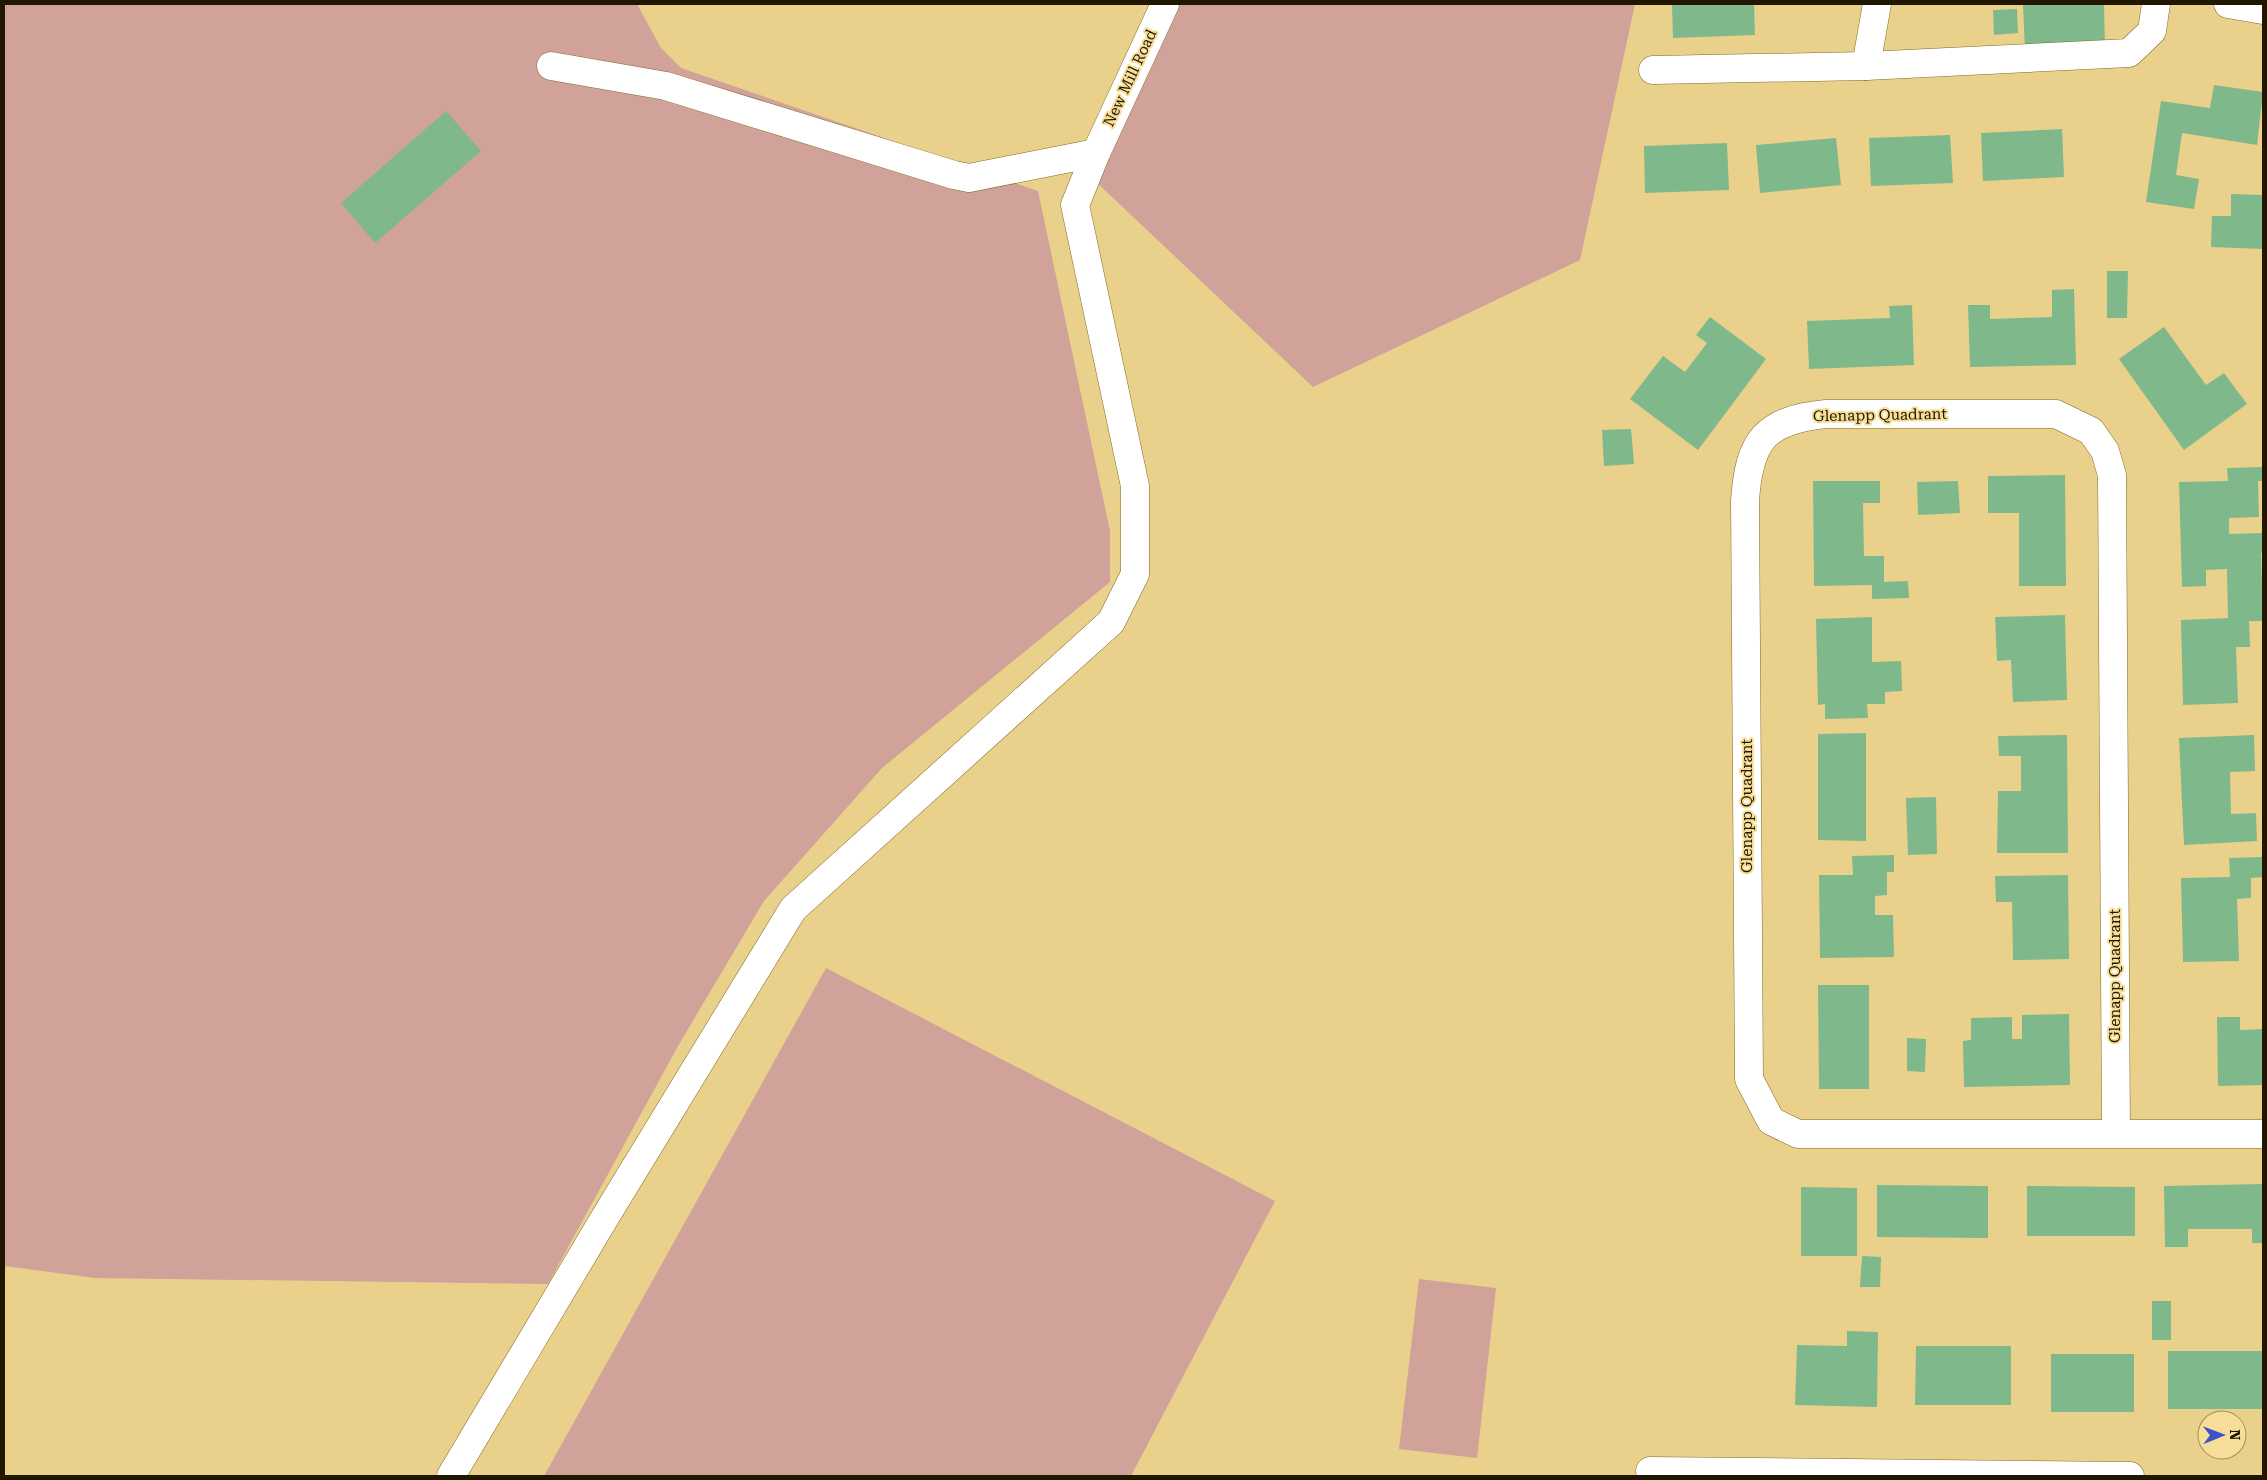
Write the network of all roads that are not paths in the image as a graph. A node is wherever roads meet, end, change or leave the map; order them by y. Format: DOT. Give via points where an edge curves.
graph roads {
  1 [pos="1165,4"];
  2 [pos="1877,4"];
  3 [pos="2156,4"];
  4 [pos="2228,4"];
  5 [pos="2263,10"];
  6 [pos="551,66"];
  7 [pos="1866,66"];
  8 [pos="1653,70"];
  9 [pos="1096,153"];
  10 [pos="2116,1134"];
  11 [pos="2263,1134"];
  12 [pos="1650,1471"];
  13 [pos="451,1476"];
  14 [pos="2130,1476"];
  1 -- 9 [label="street, New Mill Road"];
  2 -- 7 [label="street"];
  3 -- 7 [label="street" via="2152,31 2129,53"];
  4 -- 5 [label="street"];
  6 -- 9 [label="street" via="666,86 969,178"];
  7 -- 8 [label="street"];
  9 -- 13 [label="street, New Mill Road" via="1075,204 1135,486 1135,574 1110,622 793,909"];
  10 -- 10 [label="street, Glenapp Quadrant" via="1798,1134 1771,1121 1749,1079 1745,501 1754,452 1771,428 1802,416 1826,414 2056,414 2091,431 2105,451 2112,475"];
  10 -- 11 [label="street, Glenapp Quadrant"];
  12 -- 14 [label="street"];
}
